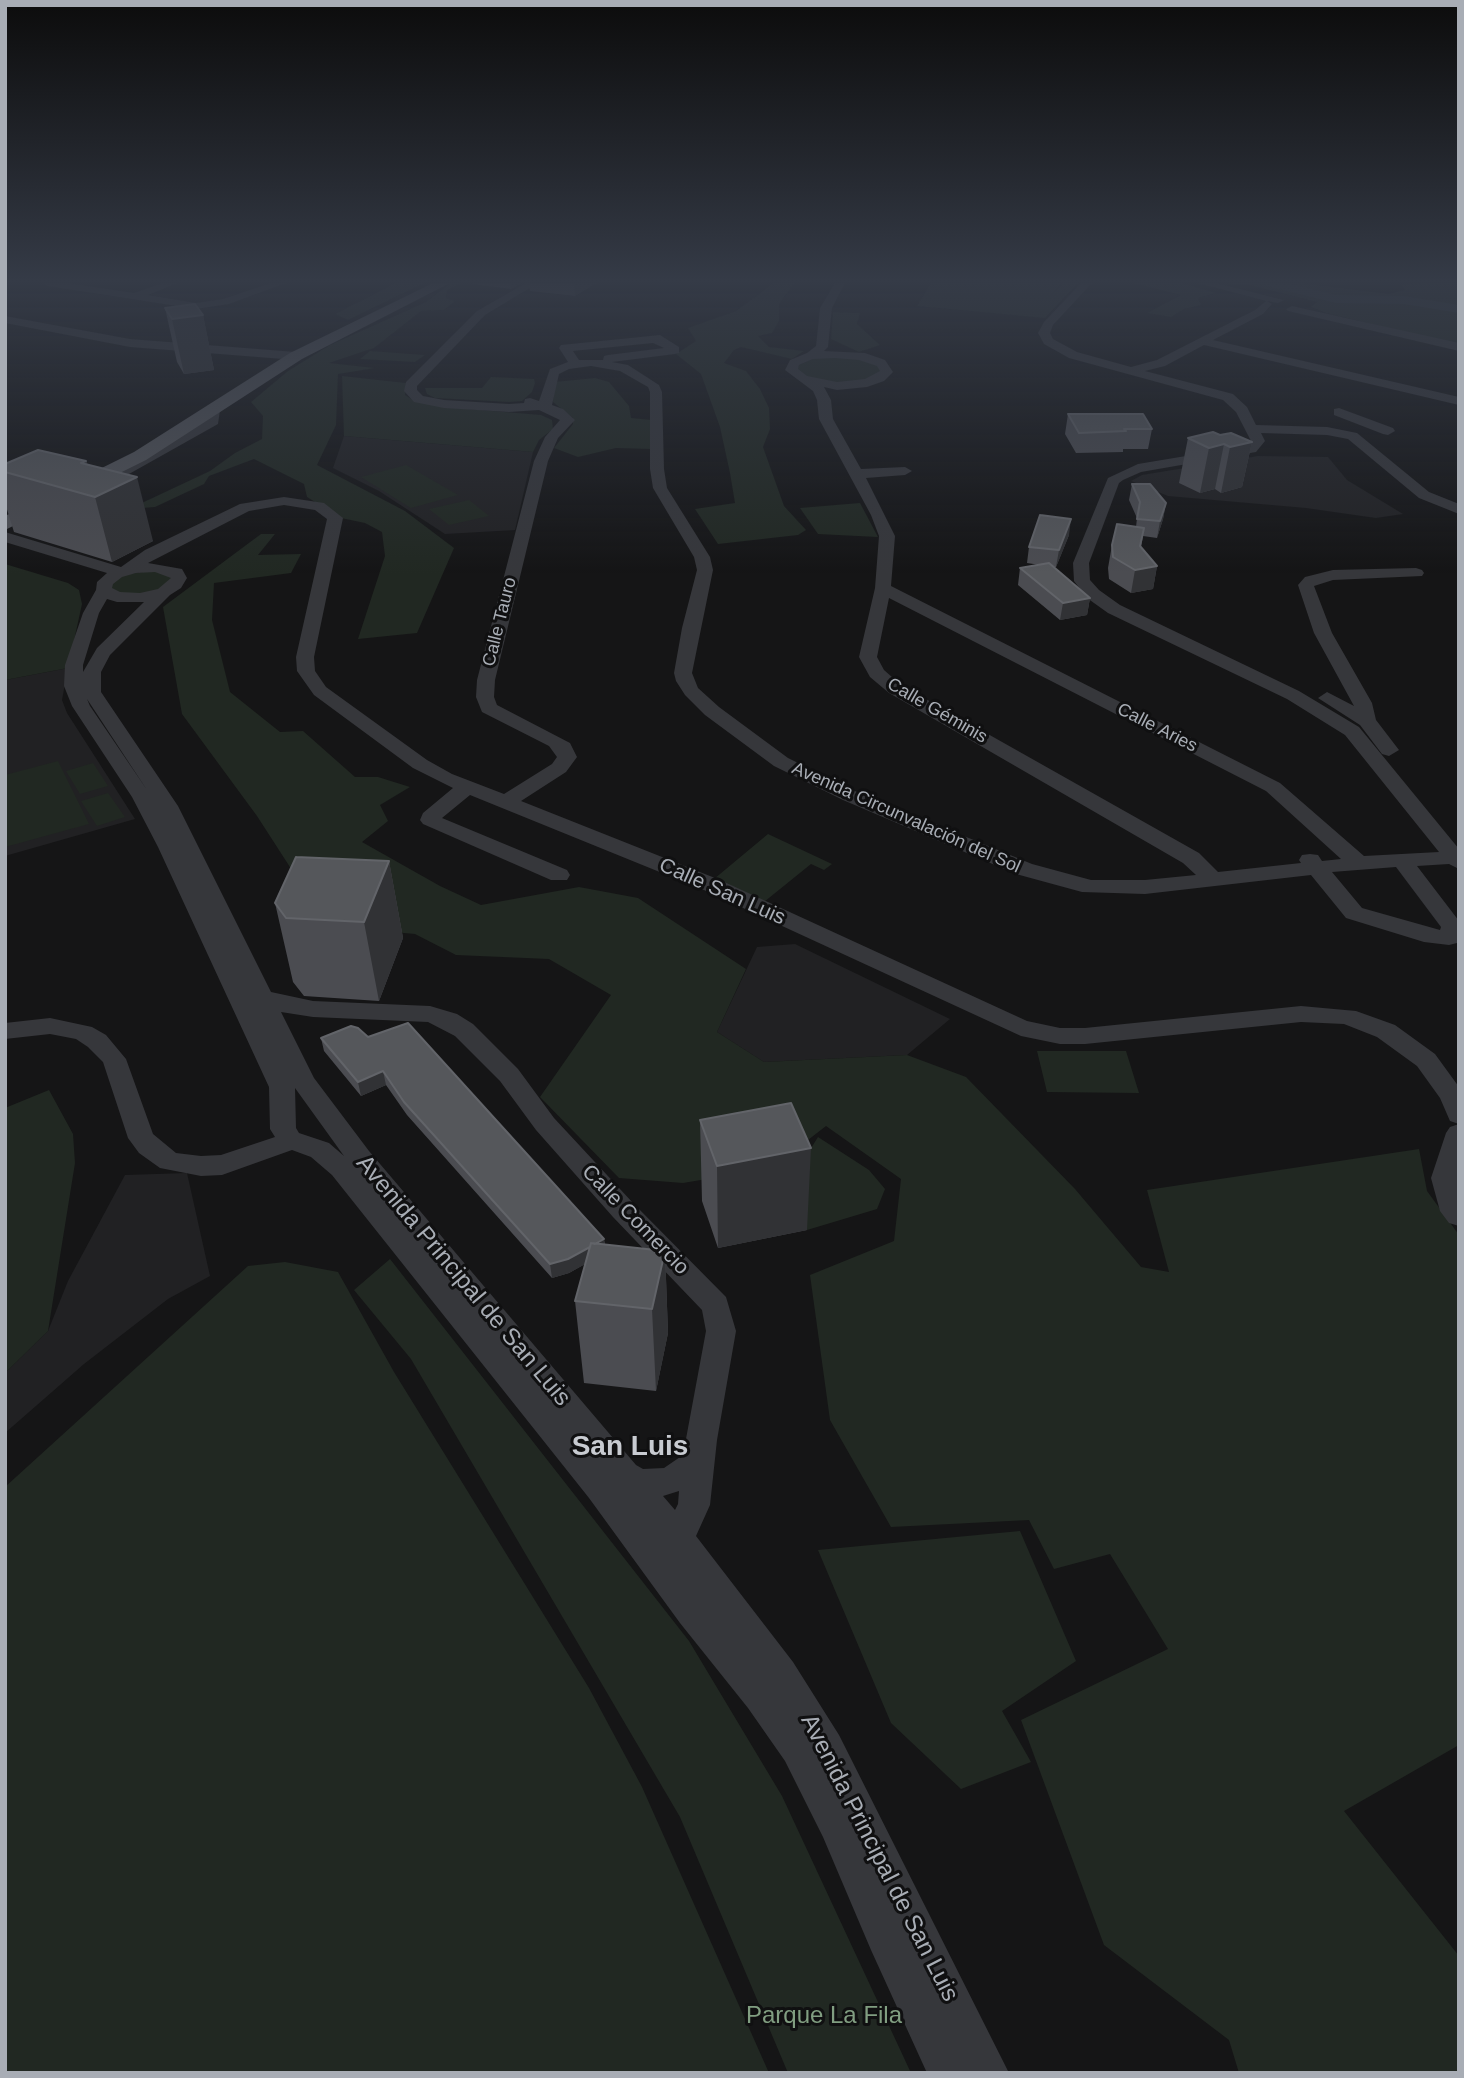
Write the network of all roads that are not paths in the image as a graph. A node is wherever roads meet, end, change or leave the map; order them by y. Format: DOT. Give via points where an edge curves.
graph roads {
  1 [pos="248,380"];
  2 [pos="254,380"];
  3 [pos="416,380"];
  4 [pos="540,380"];
  5 [pos="551,380"];
  6 [pos="644,380"];
  7 [pos="660,380"];
  8 [pos="806,380"];
  9 [pos="876,380"];
  10 [pos="1175,380"];
  11 [pos="1370,380"];
  12 [pos="810,382"];
  13 [pos="858,385"];
  14 [pos="824,400"];
  15 [pos="1452,400"];
  16 [pos="534,404"];
  17 [pos="1459,408"];
  18 [pos="1339,412"];
  19 [pos="1367,423"];
  20 [pos="1259,429"];
  21 [pos="1388,431"];
  22 [pos="1337,432"];
  23 [pos="905,471"];
  24 [pos="855,474"];
  25 [pos="1459,510"];
  26 [pos="10,517"];
  27 [pos="5,537"];
  28 [pos="168,544"];
  29 [pos="5,551"];
  30 [pos="1416,573"];
  31 [pos="115,578"];
  32 [pos="171,585"];
  33 [pos="883,588"];
  34 [pos="939,617"];
  35 [pos="873,624"];
  36 [pos="1355,690"];
  37 [pos="1329,707"];
  38 [pos="1367,721"];
  39 [pos="1345,726"];
  40 [pos="467,787"];
  41 [pos="506,802"];
  42 [pos="885,805"];
  43 [pos="1441,853"];
  44 [pos="1364,856"];
  45 [pos="1312,863"];
  46 [pos="1207,872"];
  47 [pos="559,874"];
  48 [pos="1454,941"];
  49 [pos="259,996"];
  50 [pos="313,1009"];
  51 [pos="5,1031"];
  52 [pos="281,1037"];
  53 [pos="1459,1115"];
  54 [pos="333,1123"];
  55 [pos="1459,1133"];
  56 [pos="295,1142"];
  57 [pos="1459,1216"];
  58 [pos="699,1461"];
  59 [pos="623,1474"];
  60 [pos="632,1530"];
  61 [pos="678,1538"];
  62 [pos="719,1619"];
  63 [pos="949,2073"];
  64 [pos="988,2073"];
  1 -- 26 [label="main road"];
  2 -- 26 [label="main road" via="140,456"];
  3 -- 16 [label="street" via="410,391 419,399 509,408"];
  4 -- 16 [label="street, Avenida Circunvalación del Sol"];
  5 -- 16 [label="street, Avenida Circunvalación del Sol" via="548,402"];
  6 -- 42 [label="street, Avenida Circunvalación del Sol" via="656,392 660,488 704,563 685,681 700,701 767,754 798,772"];
  7 -- 42 [label="street, Avenida Circunvalación del Sol" via="666,388 671,487 716,556 719,570 699,673 706,688 793,756"];
  8 -- 12 [label="street, Calle Géminis"];
  9 -- 13 [label="street"];
  10 -- 20 [label="street" via="1228,397"];
  11 -- 15 [label="street"];
  12 -- 13 [label="street"];
  12 -- 14 [label="street, Calle Géminis"];
  13 -- 14 [label="street"];
  14 -- 24 [label="street, Calle Géminis" via="825,419"];
  15 -- 17 [label="street"];
  16 -- 41 [label="street, Calle Tauro" via="558,412 568,421 552,437 541,461 485,697 489,709 556,742 567,757 559,768"];
  18 -- 19 [label="street"];
  19 -- 21 [label="street"];
  19 -- 22 [label="street"];
  20 -- 22 [label="street"];
  20 -- 37 [label="street" via="1270,445 1258,453 1145,472 1125,483 1094,565 1095,580 1109,595 1139,612"];
  22 -- 25 [label="street" via="1360,440 1424,495"];
  23 -- 24 [label="street"];
  24 -- 33 [label="street, Calle Géminis" via="887,536"];
  27 -- 31 [label="street"];
  28 -- 31 [label="street, Calle San Luis"];
  28 -- 32 [label="street" via="181,570"];
  28 -- 40 [label="street, Calle San Luis" via="234,511 266,502 304,502 331,513 335,518 305,657 306,671 320,691 420,764"];
  29 -- 31 [label="street"];
  30 -- 36 [label="street" via="1334,575 1306,585 1323,633"];
  31 -- 32 [label="street" via="162,567 172,570"];
  31 -- 32 [label="street" via="111,595 132,598"];
  31 -- 56 [label="street" via="90,613 74,665 73,686 169,847 282,1087 282,1125"];
  32 -- 49 [label="street, Avenida Principal de San Luis" via="103,652 90,685 168,806"];
  33 -- 34 [label="street, Calle Aries"];
  33 -- 35 [label="street, Calle Géminis"];
  34 -- 35 [label="street, Calle Aries" via="903,612"];
  34 -- 44 [label="street, Calle Aries" via="1273,787"];
  35 -- 46 [label="street, Calle Géminis" via="869,663 889,685 1109,809"];
  36 -- 37 [label="street"];
  36 -- 38 [label="street"];
  37 -- 38 [label="street"];
  37 -- 39 [label="street"];
  38 -- 39 [label="street" via="1359,728"];
  38 -- 43 [label="street"];
  39 -- 43 [label="street" via="1361,740"];
  40 -- 41 [label="street, Calle San Luis"];
  40 -- 47 [label="street" via="430,820"];
  41 -- 53 [label="street, Calle San Luis" via="712,885 1003,1021 1040,1033 1085,1036 1301,1014 1347,1016 1386,1031 1426,1060 1452,1096"];
  42 -- 46 [label="street, Avenida Circunvalación del Sol" via="1024,869 1068,883 1145,887"];
  43 -- 44 [label="street, Avenida Circunvalación del Sol"];
  43 -- 48 [label="street"];
  44 -- 45 [label="street, Avenida Circunvalación del Sol"];
  45 -- 46 [label="street, Avenida Circunvalación del Sol"];
  45 -- 48 [label="street" via="1354,913"];
  49 -- 50 [label="street, Calle Comercio"];
  49 -- 52 [label="street, Avenida Principal de San Luis"];
  50 -- 52 [label="street"];
  50 -- 58 [label="street, Calle Comercio" via="430,1014 464,1030 509,1075 545,1124 623,1210 716,1305 721,1331"];
  51 -- 56 [label="street" via="50,1026 97,1041 114,1059 141,1138 169,1161 222,1165"];
  52 -- 54 [label="street, Avenida Principal de San Luis" via="303,1081"];
  54 -- 56 [label="street" via="321,1138"];
  54 -- 59 [label="street, Avenida Principal de San Luis"];
  55 -- 57 [label="street" via="1444,1178 1450,1204"];
  56 -- 60 [label="street, Avenida Principal de San Luis" via="329,1156 341,1168"];
  58 -- 59 [label="street" via="665,1482 639,1483"];
  58 -- 61 [label="street, Calle Comercio" via="694,1505"];
  59 -- 61 [label="street, Avenida Principal de San Luis"];
  60 -- 61 [label="street" via="649,1544 660,1546"];
  60 -- 62 [label="street, Avenida Principal de San Luis"];
  61 -- 62 [label="street, Avenida Principal de San Luis"];
  62 -- 63 [label="street, Avenida Principal de San Luis" via="837,1823"];
  62 -- 64 [label="street, Avenida Principal de San Luis" via="780,1674 826,1748"];
}
